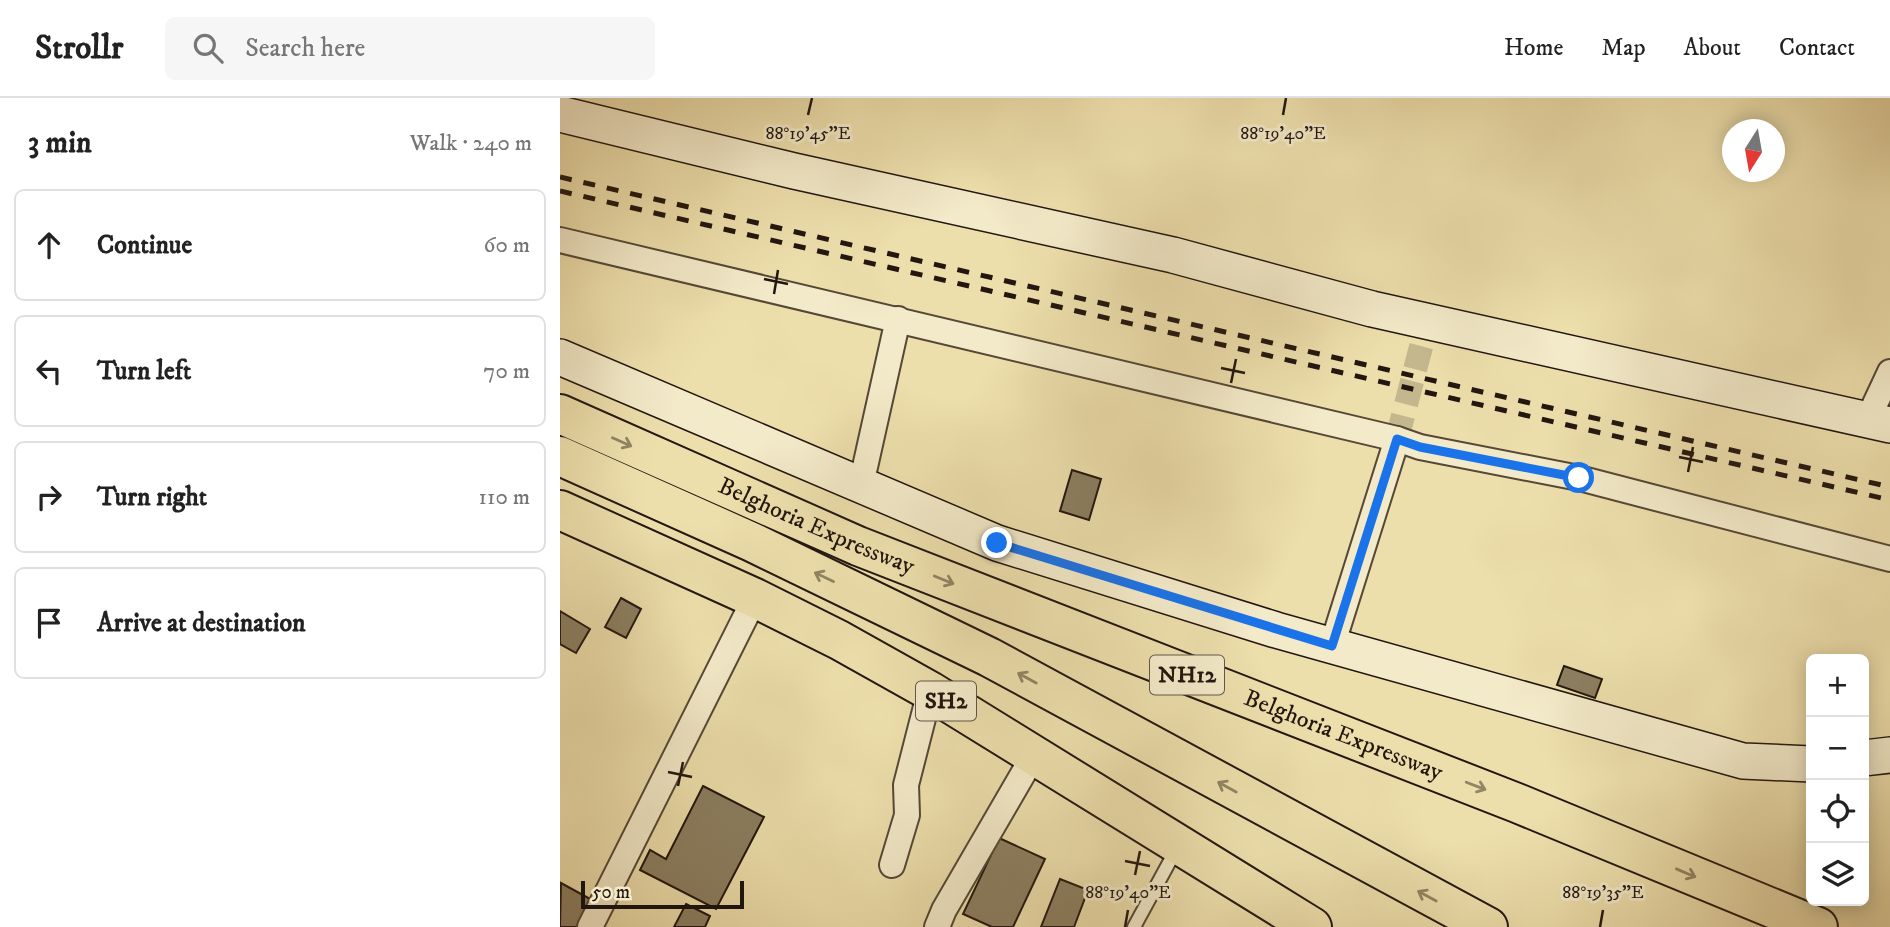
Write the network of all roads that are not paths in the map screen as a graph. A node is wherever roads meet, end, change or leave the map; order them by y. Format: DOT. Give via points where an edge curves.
graph roads {
  1 [pos="560,114"];
  2 [pos="560,240"];
  3 [pos="898,319"];
  4 [pos="560,358"];
  5 [pos="1890,372"];
  6 [pos="560,414"];
  7 [pos="1879,422"];
  8 [pos="1397,439"];
  9 [pos="560,456"];
  10 [pos="861,485"];
  11 [pos="560,510"];
  12 [pos="1890,559"];
  13 [pos="755,598"];
  14 [pos="1332,646"];
  15 [pos="930,691"];
  16 [pos="1034,755"];
  17 [pos="1890,755"];
  18 [pos="1869,757"];
  19 [pos="1806,764"];
  20 [pos="1179,845"];
  21 [pos="892,865"];
  22 [pos="591,927"];
  23 [pos="937,927"];
  24 [pos="1134,927"];
  25 [pos="1312,927"];
  26 [pos="1488,927"];
  27 [pos="1818,927"];
  1 -- 7 [label="street" via="1173,255 1372,309"];
  2 -- 3 [label="street"];
  3 -- 8 [label="street"];
  3 -- 10 [label="street"];
  4 -- 10 [label="street"];
  5 -- 7 [label="street"];
  6 -- 27 [label="main road, Belghoria Expressway / NH12, one-way" via="858,546 1517,803"];
  8 -- 12 [label="street" via="1632,491"];
  8 -- 14 [label="street"];
  26 -- 9 [label="main road, Belghoria Expressway, one-way" via="989,657 752,542"];
  10 -- 14 [label="street" via="997,543"];
  11 -- 13 [label="main road, SH2"];
  13 -- 15 [label="main road, SH2"];
  13 -- 22 [label="street"];
  14 -- 19 [label="street" via="1743,761"];
  15 -- 16 [label="main road, SH2"];
  15 -- 21 [label="street" via="906,785 907,815"];
  16 -- 20 [label="main road, SH2"];
  16 -- 23 [label="street"];
  17 -- 18 [label="street"];
  20 -- 24 [label="lane"];
  20 -- 25 [label="main road, SH2"];
}
